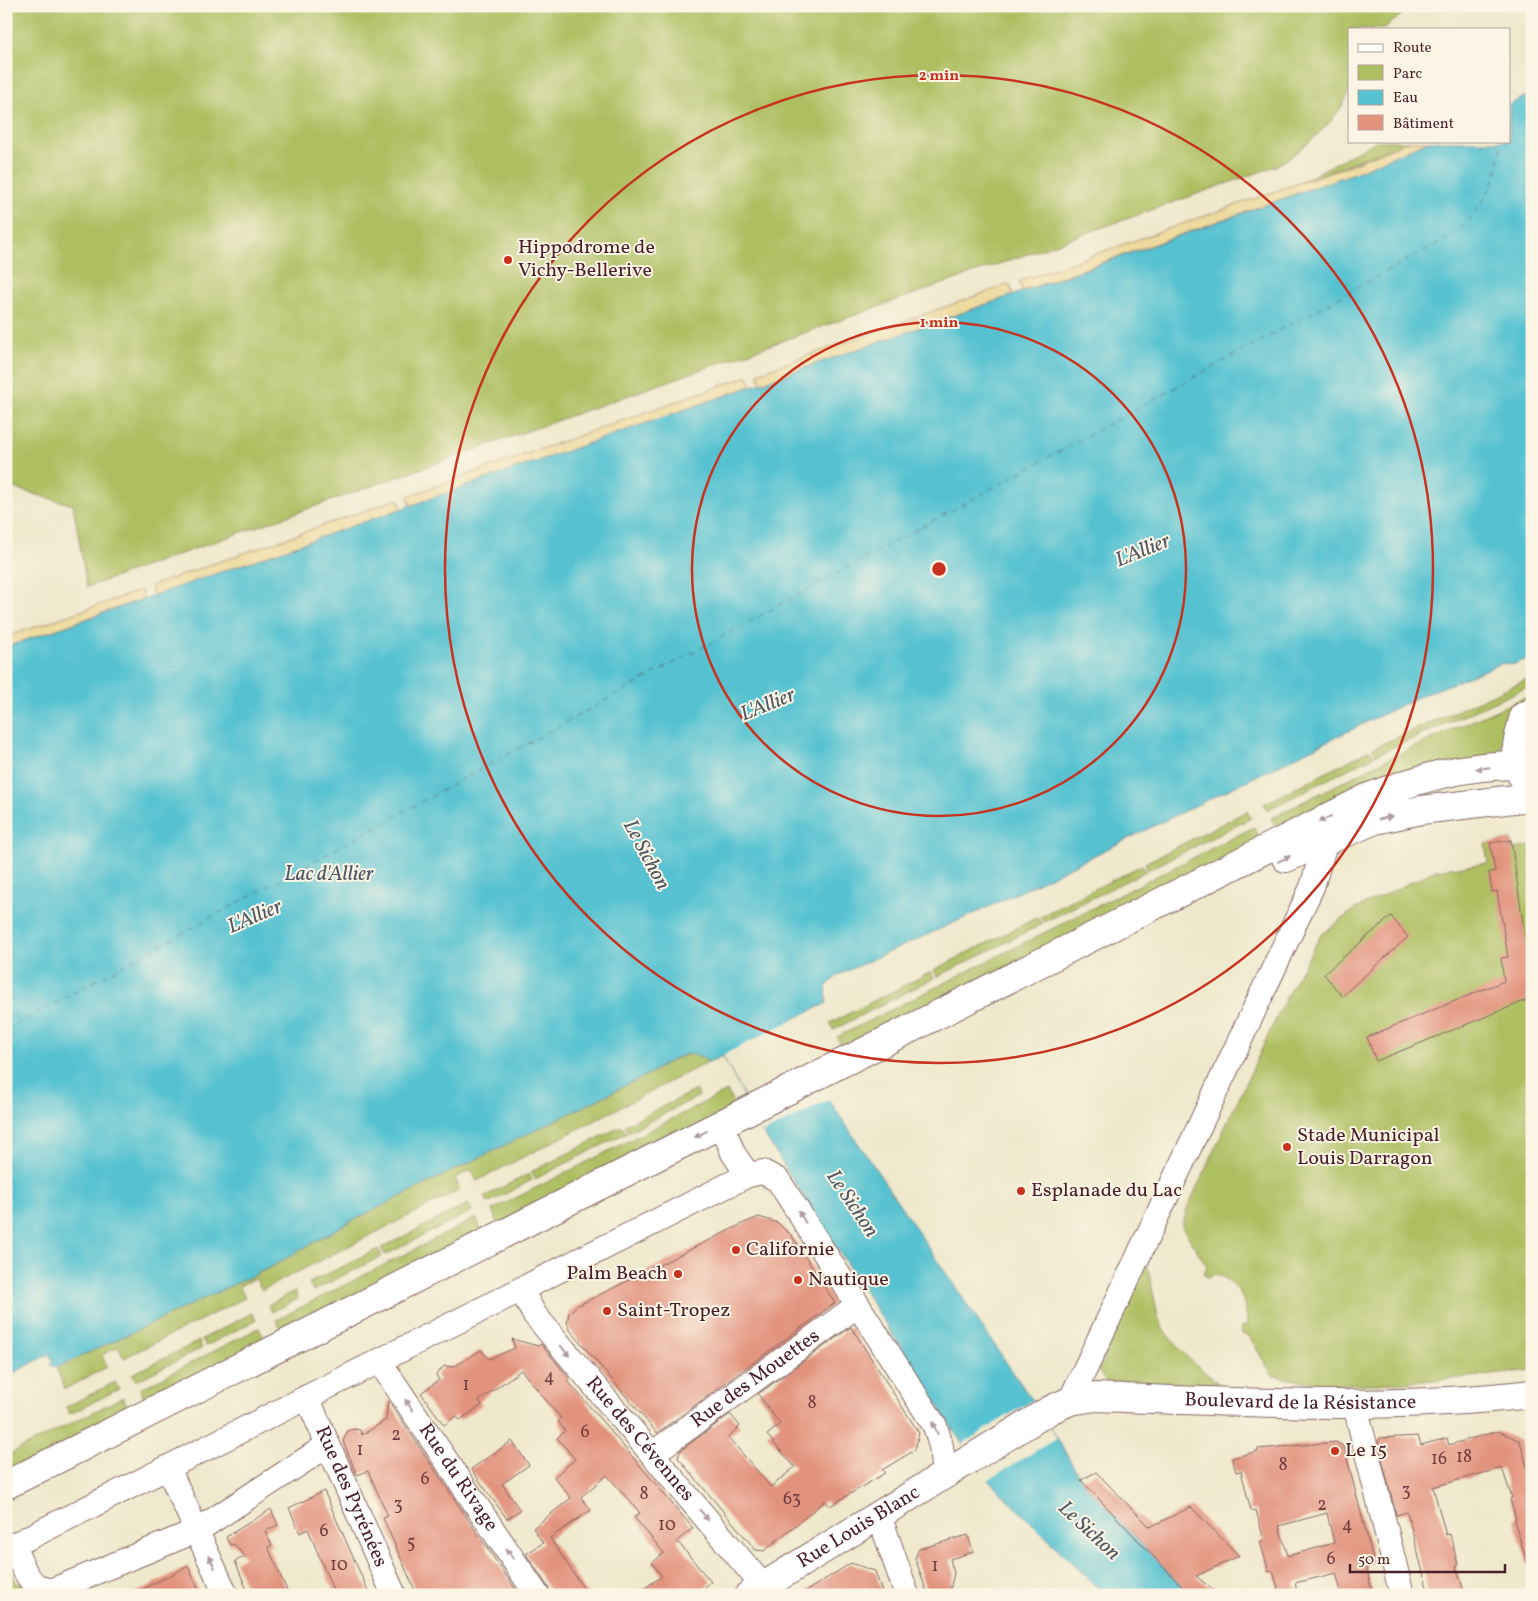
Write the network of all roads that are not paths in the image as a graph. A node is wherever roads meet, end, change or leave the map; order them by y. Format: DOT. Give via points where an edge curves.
graph roads {
  1 [pos="1532,710"];
  2 [pos="1523,765"];
  3 [pos="1532,790"];
  4 [pos="1532,797"];
  5 [pos="1323,841"];
  6 [pos="846,1070"];
  7 [pos="749,1119"];
  8 [pos="728,1140"];
  9 [pos="748,1175"];
  10 [pos="521,1290"];
  11 [pos="858,1306"];
  12 [pos="379,1361"];
  13 [pos="1531,1396"];
  14 [pos="307,1397"];
  15 [pos="1355,1405"];
  16 [pos="1060,1406"];
  17 [pos="328,1445"];
  18 [pos="652,1454"];
  19 [pos="168,1468"];
  20 [pos="944,1476"];
  21 [pos="6,1485"];
  22 [pos="6,1504"];
  23 [pos="879,1515"];
  24 [pos="198,1530"];
  25 [pos="10,1547"];
  26 [pos="756,1590"];
  27 [pos="226,1595"];
  28 [pos="394,1595"];
  29 [pos="537,1595"];
  30 [pos="907,1595"];
  31 [pos="1402,1595"];
  1 -- 2 [label="street" via="1522,715 1513,756"];
  2 -- 3 [label="street" via="1522,782"];
  2 -- 6 [label="main road, one-way" via="1463,770 1417,779 1369,797"];
  5 -- 4 [label="main road, one-way" via="1384,818 1421,810"];
  6 -- 5 [label="main road, one-way"];
  5 -- 16 [label="street" via="1312,887"];
  6 -- 7 [label="main road"];
  7 -- 8 [label="main road"];
  7 -- 21 [label="main road, one-way"];
  8 -- 9 [label="street"];
  8 -- 22 [label="main road"];
  9 -- 10 [label="street"];
  11 -- 9 [label="street, one-way" via="778,1180 763,1172"];
  10 -- 12 [label="street"];
  10 -- 18 [label="street, Rue des Cévennes, one-way" via="534,1314"];
  11 -- 18 [label="street, Rue des Mouettes"];
  20 -- 11 [label="street, one-way" via="935,1426"];
  12 -- 14 [label="street"];
  29 -- 12 [label="street, Rue du Rivage, one-way"];
  13 -- 15 [label="main road, Boulevard de la Résistance"];
  14 -- 17 [label="street, Rue des Pyrénées"];
  14 -- 19 [label="street"];
  15 -- 16 [label="main road, Boulevard de la Résistance" via="1096,1397"];
  15 -- 31 [label="street"];
  16 -- 20 [label="main road, Rue Louis Blanc"];
  17 -- 24 [label="street"];
  17 -- 28 [label="street, Rue des Pyrénées"];
  18 -- 26 [label="street, Rue des Cévennes, one-way"];
  19 -- 24 [label="street"];
  19 -- 25 [label="street"];
  20 -- 23 [label="main road, Rue Louis Blanc"];
  23 -- 26 [label="main road, Rue Louis Blanc"];
  23 -- 30 [label="street"];
  24 -- 25 [label="street" via="44,1591 31,1583"];
  27 -- 24 [label="street, one-way"];
}
